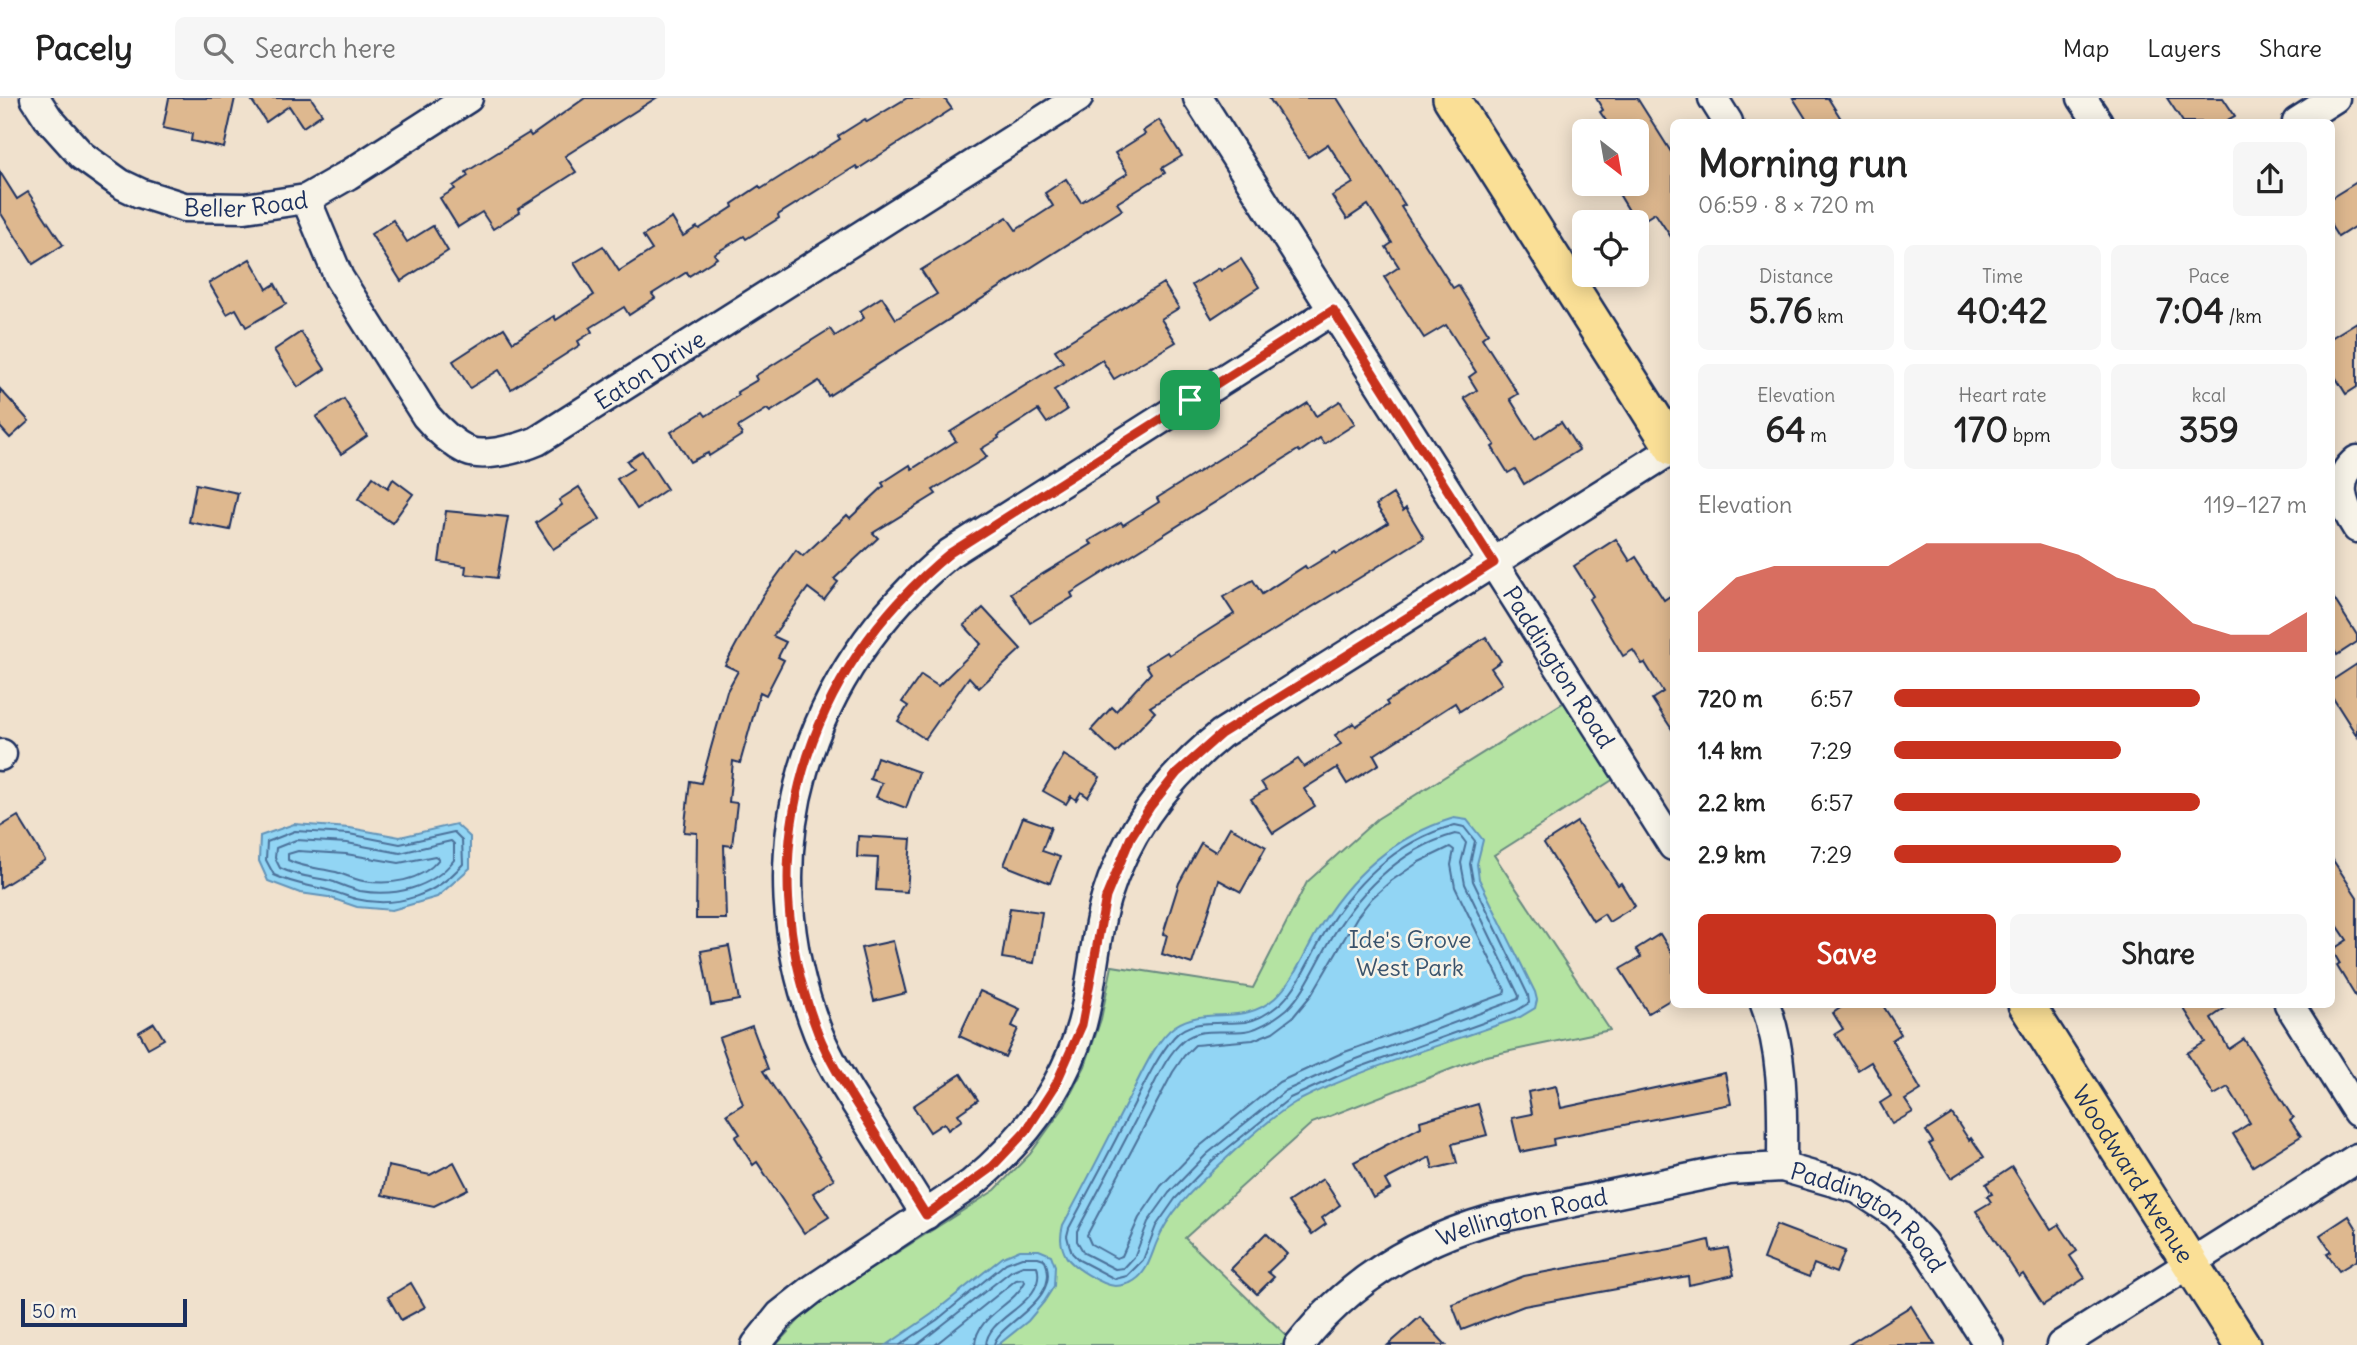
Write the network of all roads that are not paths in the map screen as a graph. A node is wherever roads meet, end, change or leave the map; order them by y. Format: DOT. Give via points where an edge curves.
graph roads {
  1 [pos="35,98"];
  2 [pos="468,98"];
  3 [pos="1078,98"];
  4 [pos="1198,98"];
  5 [pos="1451,98"];
  6 [pos="1713,98"];
  7 [pos="2082,98"];
  8 [pos="2335,98"];
  9 [pos="1726,119"];
  10 [pos="2096,119"];
  11 [pos="2302,119"];
  12 [pos="306,199"];
  13 [pos="1333,310"];
  14 [pos="1670,444"];
  15 [pos="1670,451"];
  16 [pos="2349,471"];
  17 [pos="2357,528"];
  18 [pos="1494,563"];
  19 [pos="1670,841"];
  20 [pos="1766,1008"];
  21 [pos="2029,1008"];
  22 [pos="2292,1008"];
  23 [pos="2357,1112"];
  24 [pos="2357,1158"];
  25 [pos="1782,1167"];
  26 [pos="926,1215"];
  27 [pos="2190,1264"];
  28 [pos="756,1345"];
  29 [pos="1299,1345"];
  30 [pos="1989,1345"];
  31 [pos="2061,1345"];
  32 [pos="2242,1345"];
  1 -- 12 [label="street, Beller Road" via="82,156 140,193 184,207 245,208"];
  2 -- 12 [label="street, Beller Road"];
  3 -- 12 [label="street, Eaton Drive" via="537,441 509,451 470,452 426,416 339,278"];
  4 -- 13 [label="street, Paddington Road"];
  5 -- 14 [label="main road"];
  6 -- 9 [label="street"];
  7 -- 10 [label="street"];
  8 -- 11 [label="street"];
  13 -- 18 [label="street, Paddington Road"];
  13 -- 26 [label="street" via="942,560 870,635 838,683 816,730 798,783 788,858 795,955 810,1011 837,1073"];
  15 -- 18 [label="street"];
  16 -- 17 [label="street" via="2341,498"];
  18 -- 19 [label="street, Paddington Road"];
  18 -- 26 [label="street" via="1221,734 1177,773 1131,837 1106,897 1082,1025 1055,1086 1026,1131 992,1167"];
  20 -- 25 [label="street, Paddington Road" via="1782,1077"];
  21 -- 27 [label="main road, Woodward Avenue"];
  22 -- 23 [label="street"];
  24 -- 27 [label="street"];
  25 -- 29 [label="street, Wellington Road" via="1729,1170 1467,1226 1384,1266 1334,1306"];
  25 -- 30 [label="street, Paddington Road" via="1858,1189 1896,1214 1923,1242"];
  26 -- 28 [label="street" via="813,1289 780,1315"];
  27 -- 31 [label="street"];
  27 -- 32 [label="main road, Woodward Avenue"];
}
